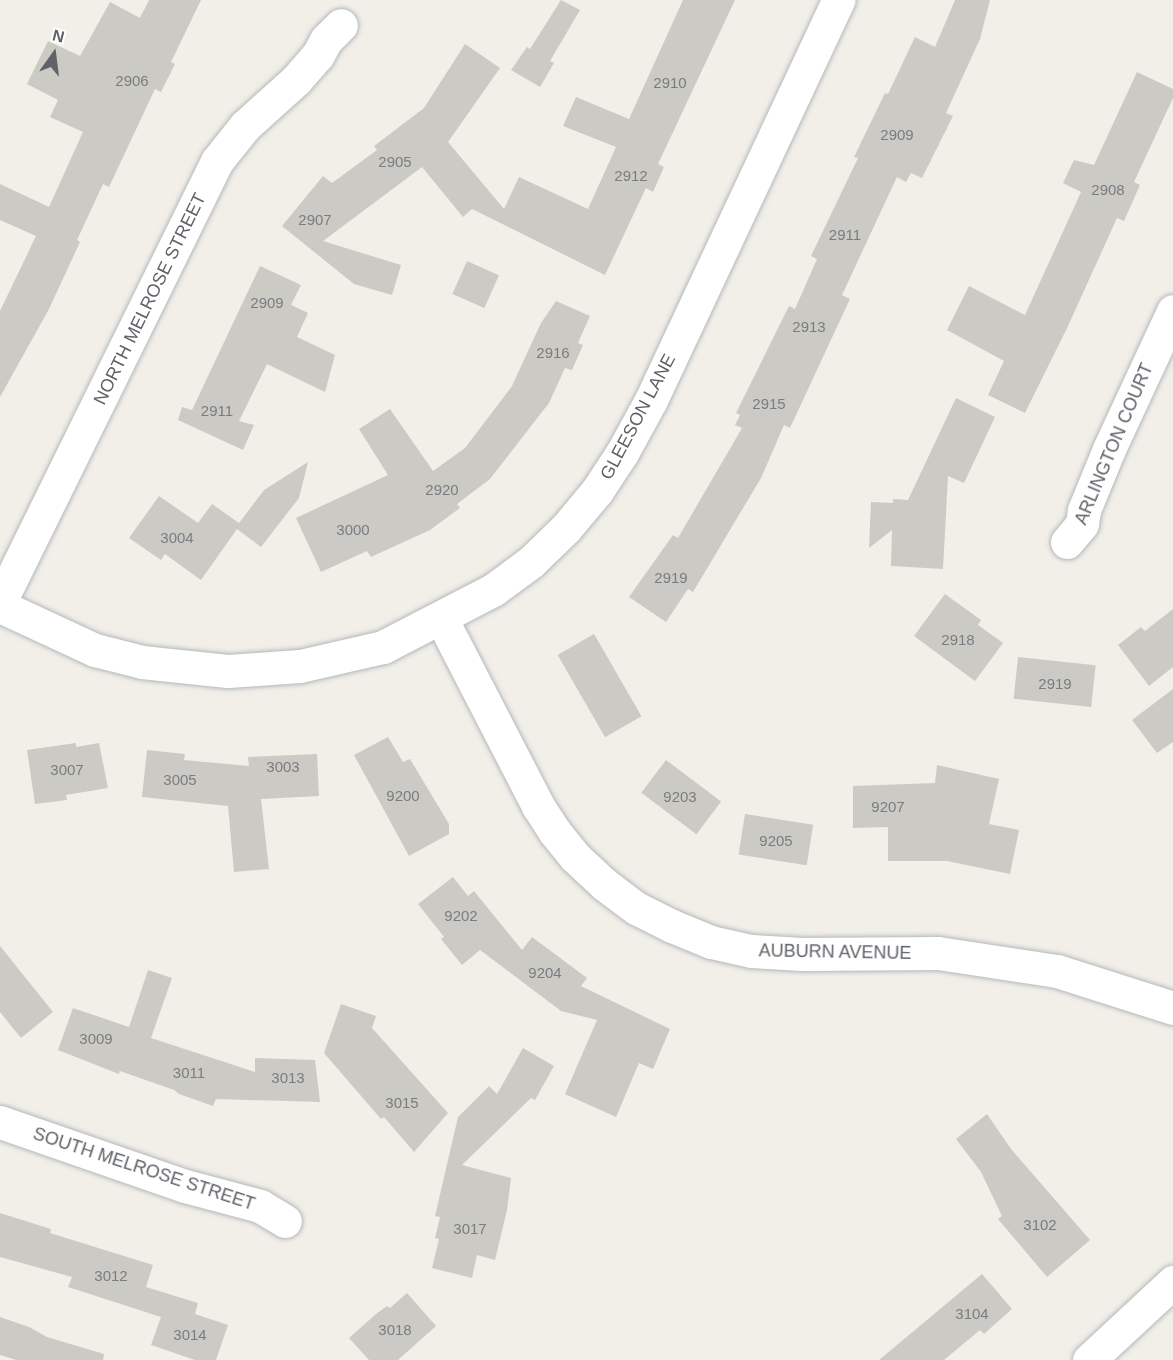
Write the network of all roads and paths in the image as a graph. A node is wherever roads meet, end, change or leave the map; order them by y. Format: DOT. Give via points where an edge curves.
graph roads {
  1 [pos="838,0"];
  2 [pos="341,25"];
  3 [pos="1173,310"];
  4 [pos="1067,542"];
  5 [pos="0,604"];
  6 [pos="441,618"];
  7 [pos="1173,1008"];
  8 [pos="0,1122"];
  9 [pos="285,1221"];
  10 [pos="1173,1282"];
  11 [pos="1089,1360"];
  1 -- 6 [label="street, GLEESON LANE" via="651,400 622,453 597,491 531,562 493,590"];
  2 -- 5 [label="street, NORTH MELROSE STREET" via="296,80 245,126 217,161"];
  3 -- 4 [label="street, ARLINGTON COURT" via="1109,449 1082,524"];
  5 -- 6 [label="street, GLEESON LANE" via="94,650 142,662 228,671 300,666 383,647"];
  6 -- 7 [label="street, AUBURN AVENUE" via="554,831 604,884 636,908 711,942 751,951 938,952 1057,971"];
  8 -- 9 [label="street, SOUTH MELROSE STREET" via="185,1186 260,1206"];
  10 -- 11 [label="street"];
}
